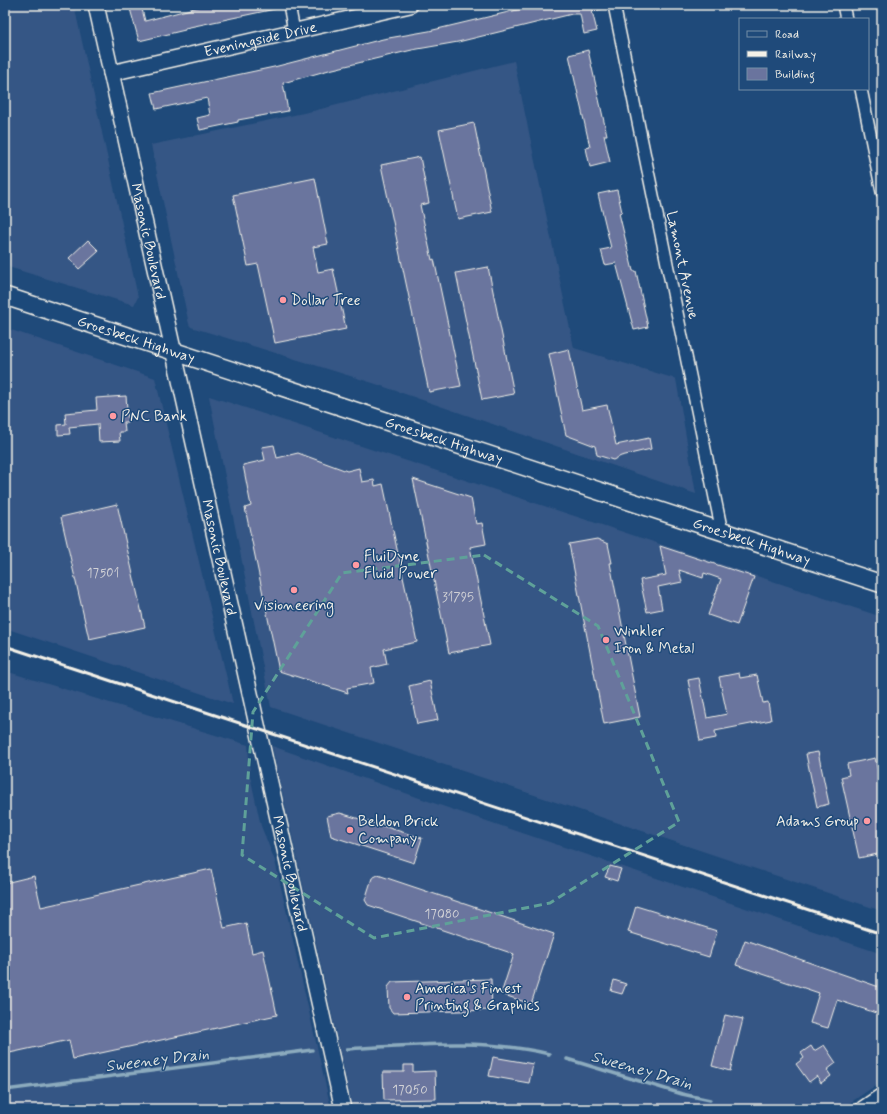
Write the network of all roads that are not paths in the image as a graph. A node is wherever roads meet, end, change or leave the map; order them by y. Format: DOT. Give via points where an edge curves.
graph roads {
  1 [pos="96,5"];
  2 [pos="289,5"];
  3 [pos="410,5"];
  4 [pos="614,5"];
  5 [pos="843,5"];
  6 [pos="846,18"];
  7 [pos="294,31"];
  8 [pos="111,73"];
  9 [pos="861,90"];
  10 [pos="882,192"];
  11 [pos="5,296"];
  12 [pos="173,352"];
  13 [pos="722,532"];
  14 [pos="882,584"];
  15 [pos="882,1096"];
  16 [pos="343,1109"];
  17 [pos="863,1109"];
  1 -- 8 [label="street, Masonic Boulevard"];
  2 -- 7 [label="street"];
  3 -- 7 [label="street, Eveningside Drive"];
  4 -- 13 [label="street, Lamont Avenue"];
  5 -- 6 [label="street"];
  7 -- 8 [label="street, Eveningside Drive"];
  8 -- 12 [label="street, Masonic Boulevard"];
  9 -- 10 [label="street"];
  11 -- 12 [label="main road, Groesbeck Highway"];
  12 -- 13 [label="main road, Groesbeck Highway"];
  12 -- 16 [label="street, Masonic Boulevard"];
  13 -- 14 [label="main road, Groesbeck Highway"];
  15 -- 17 [label="street"];
}
